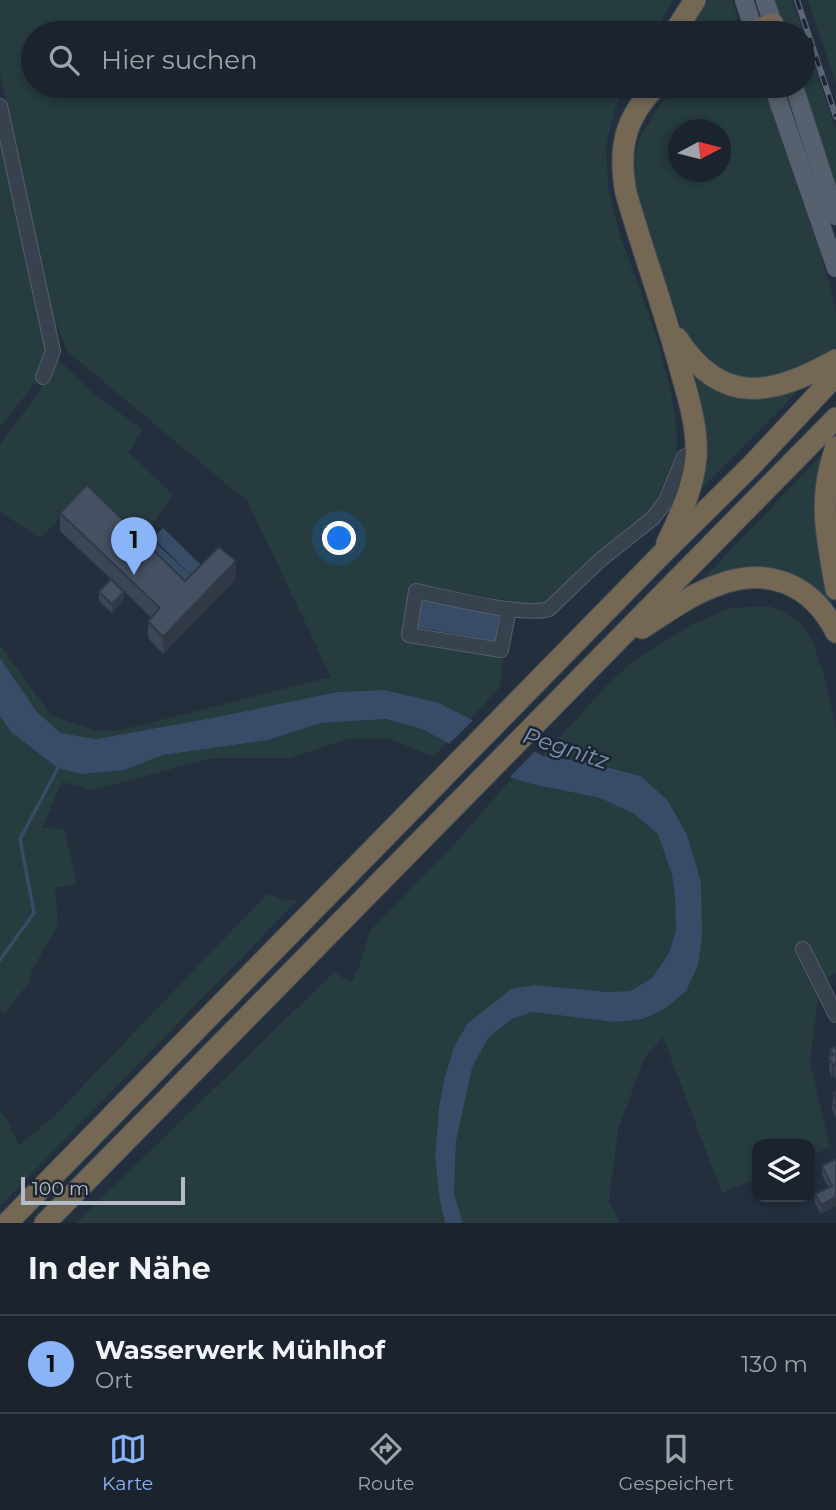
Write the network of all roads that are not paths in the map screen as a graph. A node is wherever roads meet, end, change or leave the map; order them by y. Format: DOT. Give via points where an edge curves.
graph roads {
  1 [pos="695,0"];
  2 [pos="744,0"];
  3 [pos="765,0"];
  4 [pos="682,21"];
  5 [pos="756,21"];
  6 [pos="763,21"];
  7 [pos="641,98"];
  8 [pos="777,98"];
  9 [pos="798,98"];
  10 [pos="0,106"];
  11 [pos="836,216"];
  12 [pos="836,268"];
  13 [pos="667,322"];
  14 [pos="836,360"];
  15 [pos="836,375"];
  16 [pos="43,377"];
  17 [pos="836,418"];
  18 [pos="836,447"];
  19 [pos="696,450"];
  20 [pos="659,557"];
  21 [pos="836,589"];
  22 [pos="509,609"];
  23 [pos="836,632"];
  24 [pos="613,645"];
  25 [pos="803,949"];
  26 [pos="836,1015"];
  27 [pos="7,1223"];
  28 [pos="45,1223"];
  1 -- 4 [label="highway"];
  2 -- 5 [label="main road"];
  3 -- 6 [label="main road"];
  7 -- 13 [label="highway" via="624,138 623,179"];
  8 -- 12 [label="main road"];
  9 -- 11 [label="main road"];
  10 -- 16 [label="street" via="53,351"];
  13 -- 14 [label="highway" via="698,366 733,386 750,389 787,384"];
  13 -- 19 [label="highway" via="693,415"];
  15 -- 20 [label="highway"];
  17 -- 24 [label="highway"];
  18 -- 21 [label="highway" via="824,504"];
  19 -- 20 [label="highway" via="690,487"];
  19 -- 22 [label="street" via="684,457 666,501 653,518 549,609"];
  20 -- 27 [label="highway"];
  22 -- 22 [label="street" via="416,591 408,635 501,650"];
  23 -- 24 [label="highway" via="819,605 801,590 778,580 739,579 696,595"];
  24 -- 28 [label="highway"];
  25 -- 26 [label="street"];
}
